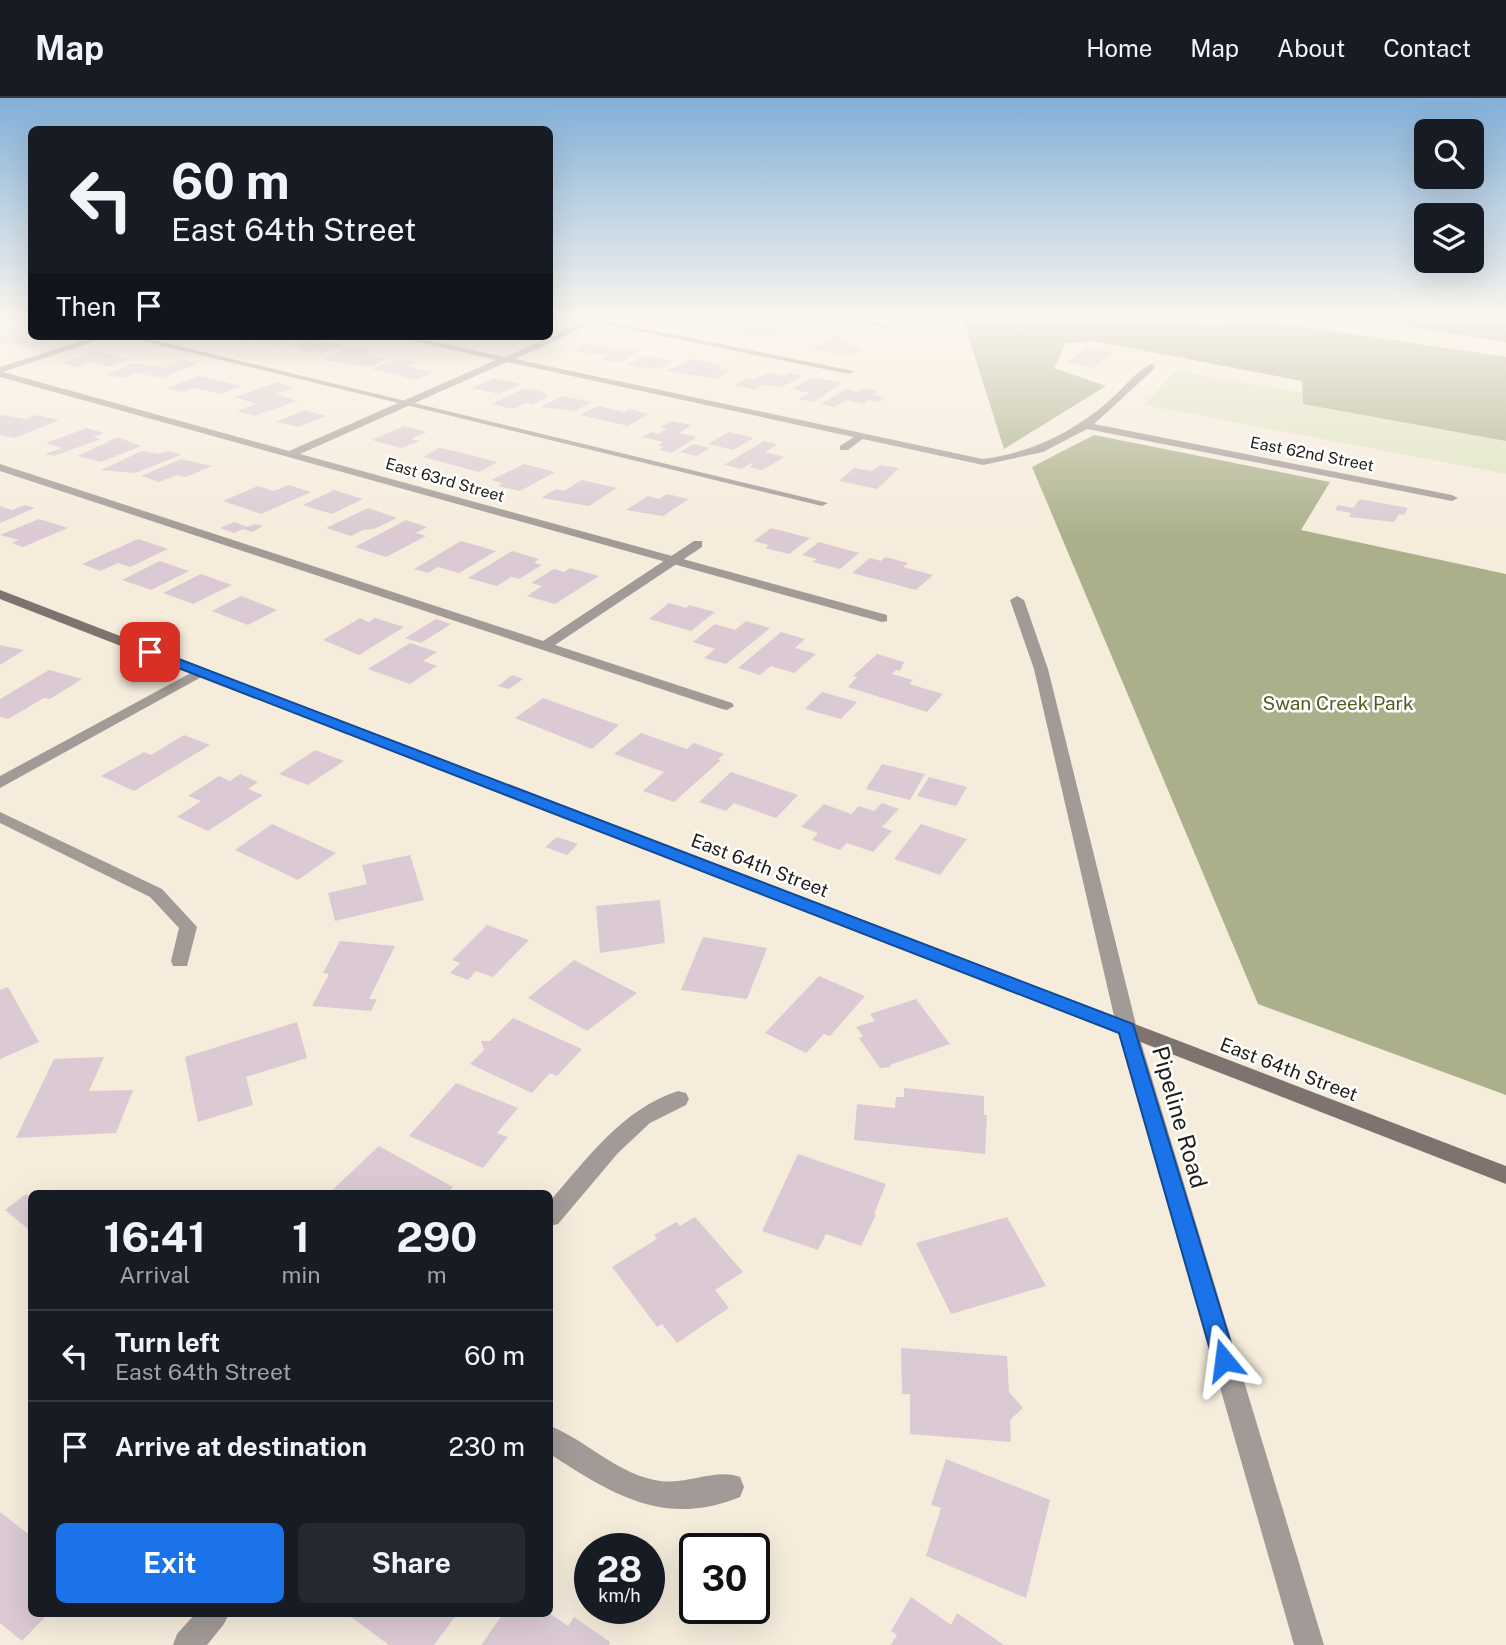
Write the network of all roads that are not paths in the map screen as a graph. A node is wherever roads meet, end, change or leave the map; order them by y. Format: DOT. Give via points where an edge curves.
graph roads {
  1 [pos="68,391"];
  2 [pos="352,391"];
  3 [pos="434,391"];
  4 [pos="651,391"];
  5 [pos="1123,391"];
  6 [pos="405,404"];
  7 [pos="1084,425"];
  8 [pos="860,436"];
  9 [pos="844,448"];
  10 [pos="290,454"];
  11 [pos="0,467"];
  12 [pos="1452,498"];
  13 [pos="822,503"];
  14 [pos="698,544"];
  15 [pos="674,560"];
  16 [pos="0,594"];
  17 [pos="1017,600"];
  18 [pos="881,618"];
  19 [pos="544,646"];
  20 [pos="200,672"];
  21 [pos="727,706"];
  22 [pos="0,783"];
  23 [pos="0,817"];
  24 [pos="180,961"];
  25 [pos="1127,1029"];
  26 [pos="678,1099"];
  27 [pos="1506,1175"];
  28 [pos="553,1214"];
  29 [pos="553,1440"];
  30 [pos="730,1487"];
  31 [pos="211,1617"];
  32 [pos="188,1645"];
  33 [pos="1309,1645"];
  1 -- 10 [label="street, East 63rd Street"];
  2 -- 6 [label="street"];
  3 -- 6 [label="street"];
  4 -- 8 [label="street"];
  5 -- 7 [label="street"];
  6 -- 10 [label="street"];
  6 -- 13 [label="street"];
  7 -- 8 [label="street" via="1050,446 983,462"];
  7 -- 12 [label="street, East 62nd Street"];
  8 -- 9 [label="street"];
  10 -- 15 [label="street, East 63rd Street"];
  11 -- 19 [label="street"];
  14 -- 15 [label="street"];
  15 -- 18 [label="street, East 63rd Street"];
  15 -- 19 [label="street"];
  16 -- 20 [label="street, East 64th Street"];
  17 -- 25 [label="street, Pipeline Road" via="1041,669"];
  19 -- 21 [label="street"];
  20 -- 22 [label="street"];
  20 -- 25 [label="street, East 64th Street"];
  23 -- 24 [label="street" via="156,893 188,927"];
  25 -- 27 [label="street, East 64th Street"];
  25 -- 33 [label="street, Pipeline Road"];
  26 -- 28 [label="street" via="642,1117"];
  29 -- 30 [label="street" via="618,1481 660,1495"];
  31 -- 32 [label="street"];
}
